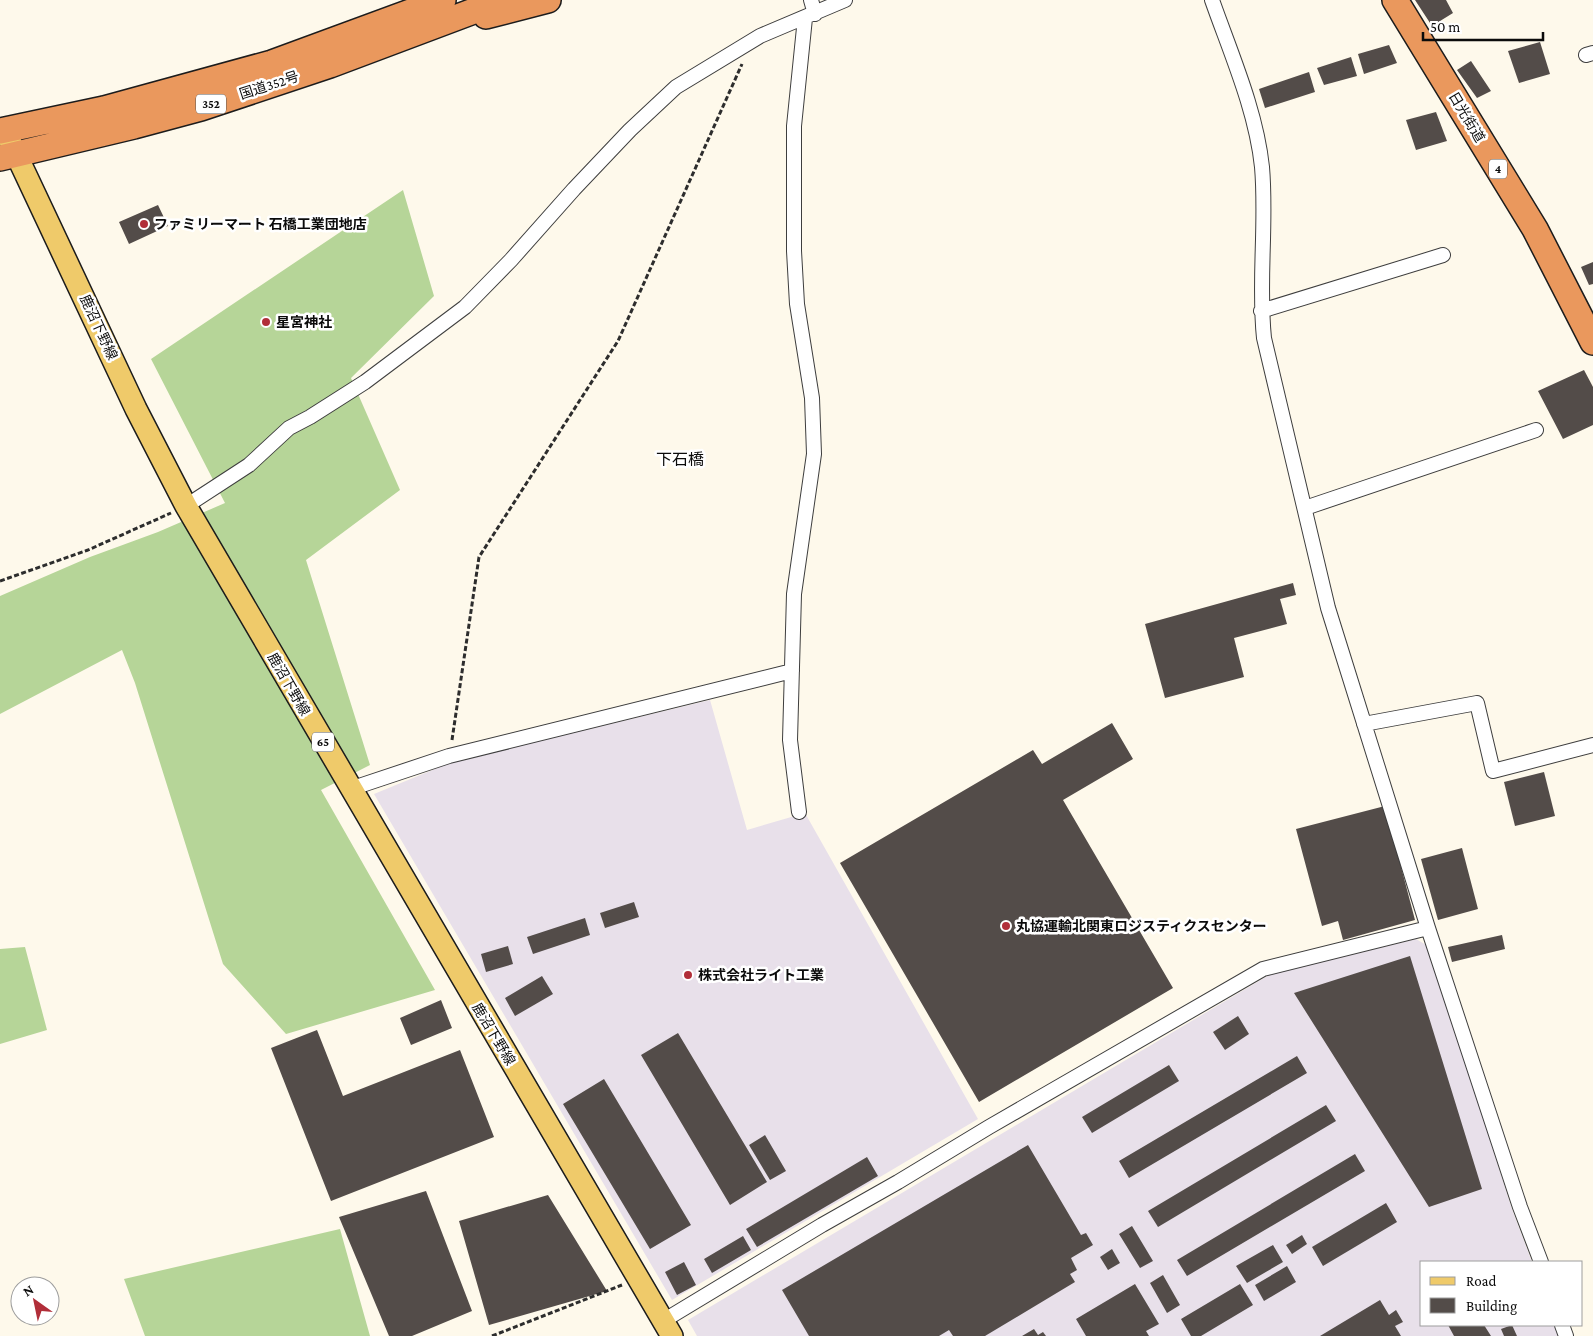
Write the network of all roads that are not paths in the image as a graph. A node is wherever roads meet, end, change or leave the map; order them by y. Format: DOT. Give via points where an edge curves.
graph roads {
  1 [pos="436,0"];
  2 [pos="443,0"];
  3 [pos="503,0"];
  4 [pos="548,0"];
  5 [pos="811,0"];
  6 [pos="844,0"];
  7 [pos="1212,0"];
  8 [pos="1395,0"];
  9 [pos="810,16"];
  10 [pos="412,23"];
  11 [pos="326,55"];
  12 [pos="2,127"];
  13 [pos="8,157"];
  14 [pos="1443,255"];
  15 [pos="1261,311"];
  16 [pos="1593,342"];
  17 [pos="1536,430"];
  18 [pos="186,506"];
  19 [pos="1305,508"];
  20 [pos="792,671"];
  21 [pos="1364,724"];
  22 [pos="1593,745"];
  23 [pos="350,789"];
  24 [pos="799,812"];
  25 [pos="1428,928"];
  26 [pos="1541,1261"];
  27 [pos="668,1328"];
  1 -- 10 [label="highway, 352"];
  2 -- 10 [label="highway, 国道352号 / 352"];
  3 -- 10 [label="highway, 国道352号 / 352"];
  4 -- 10 [label="highway, 352"];
  5 -- 9 [label="street"];
  6 -- 9 [label="street"];
  7 -- 15 [label="street" via="1255,128 1262,166"];
  8 -- 16 [label="highway, 日光街道 / 4" via="1535,229"];
  9 -- 18 [label="street" via="753,40 676,87 574,189 465,307 366,382 289,428 249,465"];
  9 -- 20 [label="street" via="794,126 794,252 797,304 812,398 814,454 794,594"];
  10 -- 11 [label="highway, 国道352号 / 352"];
  11 -- 12 [label="highway, 国道352号 / 352" via="272,63 104,109"];
  11 -- 13 [label="highway, 国道352号 / 352" via="201,108"];
  12 -- 13 [label="main road, 鹿沼下野線 / 65"];
  13 -- 18 [label="main road, 鹿沼下野線 / 65"];
  14 -- 15 [label="street"];
  15 -- 19 [label="street" via="1264,338"];
  17 -- 19 [label="street"];
  18 -- 23 [label="main road, 鹿沼下野線 / 65"];
  19 -- 21 [label="street" via="1328,608"];
  20 -- 23 [label="street" via="450,756"];
  20 -- 24 [label="street" via="790,740"];
  21 -- 22 [label="street" via="1477,703 1493,771"];
  21 -- 25 [label="street"];
  23 -- 27 [label="main road, 鹿沼下野線 / 65"];
  25 -- 26 [label="street"];
  25 -- 27 [label="street" via="1263,969 822,1224"];
}
